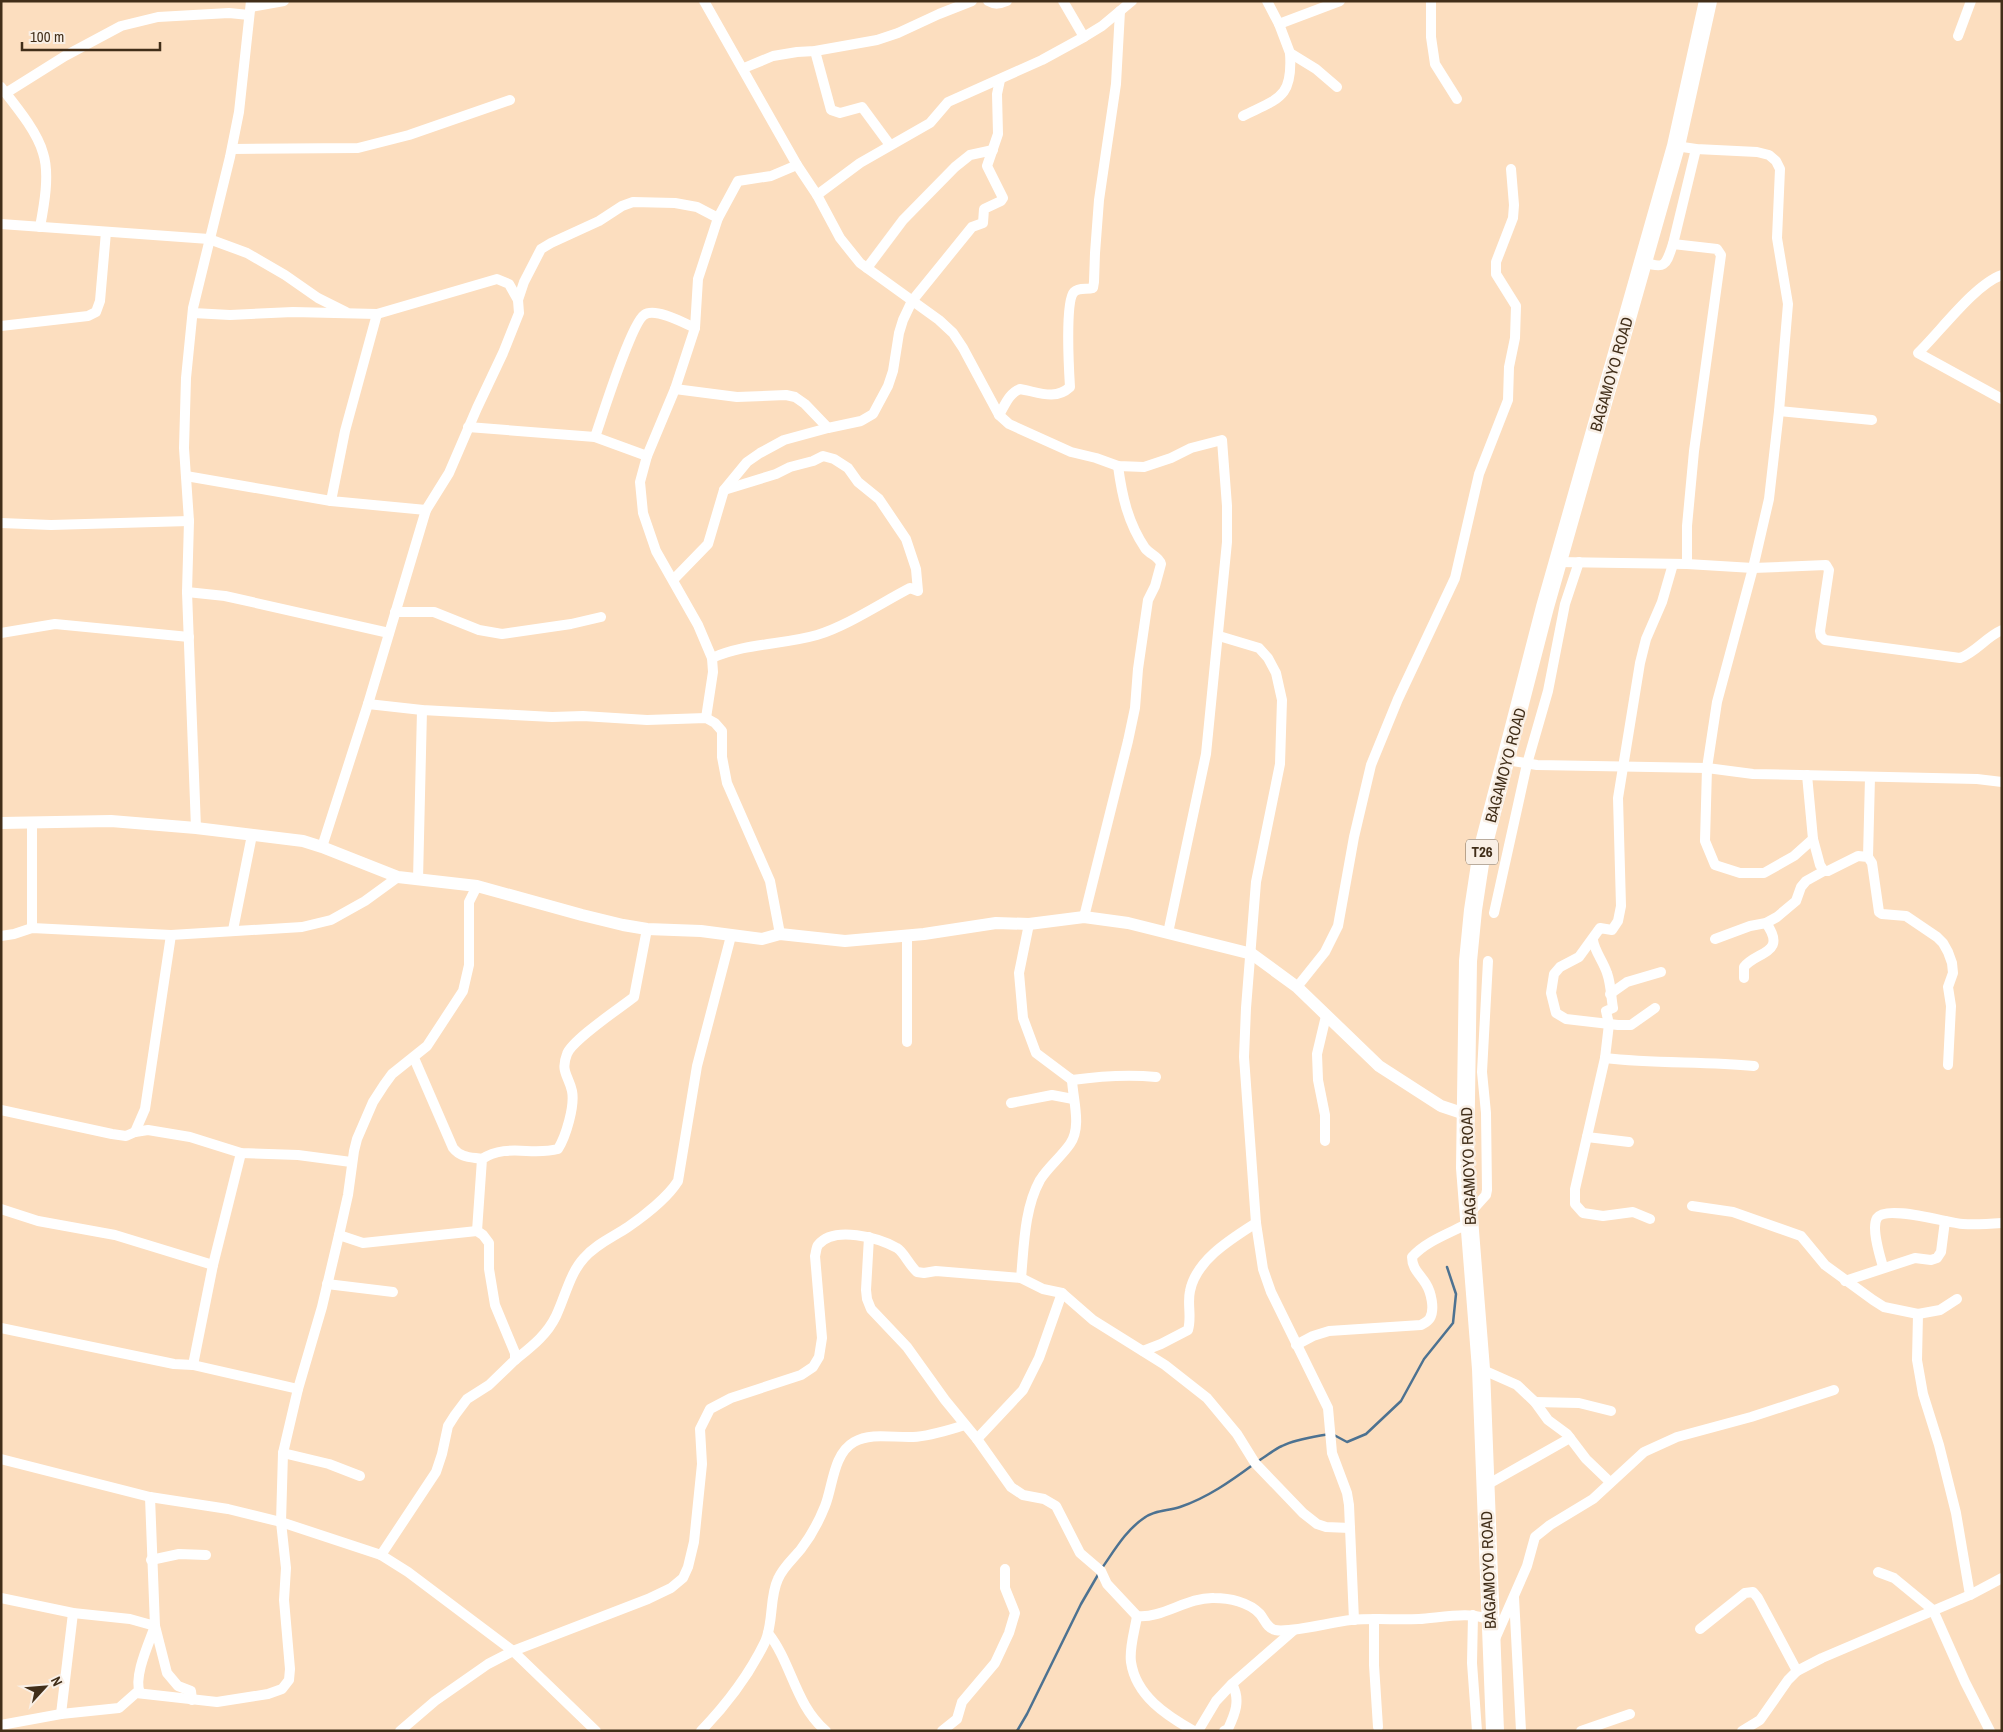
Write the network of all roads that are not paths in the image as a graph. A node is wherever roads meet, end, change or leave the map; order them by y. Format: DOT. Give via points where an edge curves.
graph roads {
  1 [pos="284,1"];
  2 [pos="704,1"];
  3 [pos="972,1"];
  4 [pos="988,1"];
  5 [pos="1007,1"];
  6 [pos="1063,1"];
  7 [pos="1132,1"];
  8 [pos="1267,1"];
  9 [pos="1340,1"];
  10 [pos="1431,1"];
  11 [pos="1708,1"];
  12 [pos="1971,1"];
  13 [pos="251,8"];
  14 [pos="1120,11"];
  15 [pos="1279,24"];
  16 [pos="1958,36"];
  17 [pos="1084,37"];
  18 [pos="815,51"];
  19 [pos="1290,53"];
  20 [pos="744,68"];
  21 [pos="1000,80"];
  22 [pos="1337,87"];
  23 [pos="4,90"];
  24 [pos="1457,99"];
  25 [pos="510,100"];
  26 [pos="1243,116"];
  27 [pos="890,145"];
  28 [pos="1676,146"];
  29 [pos="1696,149"];
  30 [pos="232,150"];
  31 [pos="993,150"];
  32 [pos="797,165"];
  33 [pos="1511,169"];
  34 [pos="818,195"];
  35 [pos="718,218"];
  36 [pos="1,224"];
  37 [pos="40,227"];
  38 [pos="106,232"];
  39 [pos="209,239"];
  40 [pos="1673,244"];
  41 [pos="1644,262"];
  42 [pos="868,268"];
  43 [pos="2002,275"];
  44 [pos="518,300"];
  45 [pos="912,301"];
  46 [pos="348,313"];
  47 [pos="193,314"];
  48 [pos="377,314"];
  49 [pos="1,326"];
  50 [pos="695,328"];
  51 [pos="675,389"];
  52 [pos="2002,399"];
  53 [pos="1779,411"];
  54 [pos="999,415"];
  55 [pos="1872,420"];
  56 [pos="468,427"];
  57 [pos="828,428"];
  58 [pos="595,437"];
  59 [pos="647,456"];
  60 [pos="1118,466"];
  61 [pos="186,476"];
  62 [pos="724,490"];
  63 [pos="331,501"];
  64 [pos="426,510"];
  65 [pos="189,521"];
  66 [pos="1,523"];
  67 [pos="1558,562"];
  68 [pos="1579,562"];
  69 [pos="1673,564"];
  70 [pos="1686,564"];
  71 [pos="1753,568"];
  72 [pos="674,580"];
  73 [pos="187,592"];
  74 [pos="395,612"];
  75 [pos="601,617"];
  76 [pos="2002,630"];
  77 [pos="389,632"];
  78 [pos="1,633"];
  79 [pos="1219,636"];
  80 [pos="189,637"];
  81 [pos="712,658"];
  82 [pos="368,704"];
  83 [pos="422,710"];
  84 [pos="706,718"];
  85 [pos="1507,760"];
  86 [pos="1527,764"];
  87 [pos="1625,767"];
  88 [pos="1707,768"];
  89 [pos="1807,775"];
  90 [pos="1870,777"];
  91 [pos="2002,782"];
  92 [pos="1,822"];
  93 [pos="32,822"];
  94 [pos="196,828"];
  95 [pos="252,835"];
  96 [pos="1813,840"];
  97 [pos="322,846"];
  98 [pos="1868,857"];
  99 [pos="1824,871"];
  100 [pos="398,877"];
  101 [pos="418,880"];
  102 [pos="477,886"];
  103 [pos="1494,913"];
  104 [pos="1084,917"];
  105 [pos="1766,923"];
  106 [pos="1029,924"];
  107 [pos="32,928"];
  108 [pos="647,929"];
  109 [pos="233,930"];
  110 [pos="1168,933"];
  111 [pos="780,934"];
  112 [pos="171,935"];
  113 [pos="907,935"];
  114 [pos="1,936"];
  115 [pos="730,936"];
  116 [pos="1715,939"];
  117 [pos="1593,940"];
  118 [pos="1252,954"];
  119 [pos="1488,961"];
  120 [pos="1661,972"];
  121 [pos="1744,978"];
  122 [pos="1297,987"];
  123 [pos="1610,994"];
  124 [pos="1655,1008"];
  125 [pos="1326,1016"];
  126 [pos="1609,1024"];
  127 [pos="907,1042"];
  128 [pos="414,1058"];
  129 [pos="1605,1058"];
  130 [pos="1948,1065"];
  131 [pos="1754,1066"];
  132 [pos="1474,1072"];
  133 [pos="1156,1078"];
  134 [pos="1072,1080"];
  135 [pos="1073,1099"];
  136 [pos="1011,1102"];
  137 [pos="1,1110"];
  138 [pos="1465,1114"];
  139 [pos="135,1132"];
  140 [pos="1587,1137"];
  141 [pos="1325,1141"];
  142 [pos="1629,1142"];
  143 [pos="241,1153"];
  144 [pos="482,1159"];
  145 [pos="351,1162"];
  146 [pos="1692,1206"];
  147 [pos="1,1209"];
  148 [pos="1650,1218"];
  149 [pos="1469,1219"];
  150 [pos="1945,1221"];
  151 [pos="1256,1223"];
  152 [pos="2002,1223"];
  153 [pos="477,1231"];
  154 [pos="339,1235"];
  155 [pos="869,1237"];
  156 [pos="213,1264"];
  157 [pos="1883,1267"];
  158 [pos="1021,1278"];
  159 [pos="1846,1281"];
  160 [pos="327,1284"];
  161 [pos="393,1292"];
  162 [pos="1062,1293"];
  163 [pos="1957,1299"];
  164 [pos="1918,1314"];
  165 [pos="1,1328"];
  166 [pos="1296,1344"];
  167 [pos="1143,1351"];
  168 [pos="515,1360"];
  169 [pos="193,1365"];
  170 [pos="1481,1369"];
  171 [pos="298,1389"];
  172 [pos="1834,1390"];
  173 [pos="1535,1402"];
  174 [pos="1611,1411"];
  175 [pos="965,1425"];
  176 [pos="1570,1438"];
  177 [pos="977,1439"];
  178 [pos="284,1454"];
  179 [pos="1,1459"];
  180 [pos="360,1476"];
  181 [pos="1610,1482"];
  182 [pos="1485,1486"];
  183 [pos="150,1496"];
  184 [pos="280,1522"];
  185 [pos="1350,1528"];
  186 [pos="206,1555"];
  187 [pos="381,1555"];
  188 [pos="151,1560"];
  189 [pos="1005,1569"];
  190 [pos="1878,1572"];
  191 [pos="2002,1578"];
  192 [pos="1514,1594"];
  193 [pos="1970,1595"];
  194 [pos="1,1598"];
  195 [pos="1934,1610"];
  196 [pos="73,1613"];
  197 [pos="1473,1615"];
  198 [pos="1137,1616"];
  199 [pos="1374,1619"];
  200 [pos="1354,1620"];
  201 [pos="1490,1621"];
  202 [pos="155,1626"];
  203 [pos="1700,1629"];
  204 [pos="1294,1630"];
  205 [pos="768,1633"];
  206 [pos="1491,1649"];
  207 [pos="513,1651"];
  208 [pos="1797,1671"];
  209 [pos="1232,1684"];
  210 [pos="140,1694"];
  211 [pos="192,1700"];
  212 [pos="61,1714"];
  213 [pos="1630,1714"];
  214 [pos="1,1724"];
  215 [pos="1378,1727"];
  216 [pos="1756,1727"];
  217 [pos="824,1730"];
  218 [pos="1226,1730"];
  219 [pos="400,1731"];
  220 [pos="596,1731"];
  221 [pos="701,1731"];
  222 [pos="942,1731"];
  223 [pos="1196,1731"];
  224 [pos="1477,1731"];
  225 [pos="1495,1731"];
  226 [pos="1520,1731"];
  227 [pos="1581,1731"];
  228 [pos="1742,1731"];
  229 [pos="1990,1731"];
  1 -- 13 [label="street"];
  2 -- 20 [label="street"];
  3 -- 18 [label="street" via="877,40"];
  4 -- 5 [label="street" via="1000,4"];
  6 -- 17 [label="street"];
  7 -- 14 [label="street"];
  8 -- 15 [label="street"];
  9 -- 15 [label="street"];
  10 -- 24 [label="street" via="1435,64"];
  11 -- 28 [label="highway, BAGAMOYO ROAD / T26"];
  12 -- 16 [label="street"];
  13 -- 23 [label="street" via="229,13 158,17 121,26"];
  13 -- 30 [label="street"];
  14 -- 17 [label="street"];
  14 -- 54 [label="street" via="1116,84 1099,200 1094,282 1092,288 1080,289 1070,299 1070,387 1054,396 1020,389 1011,394"];
  15 -- 19 [label="street"];
  17 -- 21 [label="street"];
  18 -- 20 [label="street" via="773,56"];
  18 -- 27 [label="street" via="831,110 840,113 862,108"];
  19 -- 22 [label="street"];
  19 -- 26 [label="street" via="1292,71 1283,94"];
  20 -- 32 [label="street"];
  21 -- 27 [label="street" via="948,102 930,124"];
  21 -- 31 [label="street" via="996,94 998,134"];
  23 -- 37 [label="street" via="44,153 44,202"];
  25 -- 30 [label="street" via="409,136 358,148"];
  27 -- 34 [label="street"];
  28 -- 29 [label="street"];
  28 -- 41 [label="highway, BAGAMOYO ROAD / T26"];
  29 -- 40 [label="street"];
  29 -- 53 [label="street" via="1757,152 1769,155 1780,169 1777,238 1788,304"];
  30 -- 39 [label="street"];
  31 -- 42 [label="street" via="970,155 955,167 903,220"];
  31 -- 45 [label="street" via="987,166 1002,195 1001,201 984,209 983,223 972,227"];
  32 -- 34 [label="street"];
  32 -- 35 [label="street" via="771,176 738,181"];
  33 -- 122 [label="street" via="1512,218 1496,262 1496,274 1516,306 1508,400 1479,474 1454,578 1371,765 1338,926 1325,952"];
  34 -- 42 [label="street" via="840,238 853,256"];
  35 -- 44 [label="street" via="697,207 675,203 650,201 628,204 541,249"];
  35 -- 50 [label="street" via="698,280"];
  36 -- 37 [label="street"];
  37 -- 38 [label="street"];
  38 -- 39 [label="street"];
  38 -- 49 [label="street" via="100,302 96,312 88,316"];
  39 -- 46 [label="street" via="247,253"];
  39 -- 47 [label="street"];
  40 -- 41 [label="street" via="1662,266"];
  40 -- 70 [label="street" via="1716,249 1720,255 1694,451"];
  41 -- 67 [label="highway, BAGAMOYO ROAD / T26"];
  42 -- 45 [label="street"];
  43 -- 52 [label="street" via="1981,288 1957,310 1918,353"];
  44 -- 48 [label="street" via="509,284 497,280"];
  44 -- 56 [label="street" via="519,313 513,329"];
  45 -- 54 [label="street" via="952,333"];
  45 -- 57 [label="street" via="901,326 888,386 873,414 862,421"];
  46 -- 47 [label="street"];
  46 -- 48 [label="street"];
  47 -- 61 [label="street" via="186,378"];
  48 -- 63 [label="street" via="348,417"];
  50 -- 51 [label="street"];
  50 -- 58 [label="street" via="654,312 644,315 635,328"];
  51 -- 57 [label="street" via="737,397 795,397"];
  51 -- 59 [label="street"];
  53 -- 55 [label="street"];
  53 -- 71 [label="street" via="1769,499"];
  54 -- 60 [label="street" via="1009,424 1071,452"];
  56 -- 58 [label="street"];
  56 -- 64 [label="street" via="449,472"];
  57 -- 62 [label="street" via="784,440 760,453 747,462"];
  58 -- 59 [label="street"];
  59 -- 72 [label="street" via="640,482 643,513 656,551"];
  60 -- 79 [label="street" via="1144,467 1222,440 1227,542"];
  60 -- 104 [label="street" via="1125,508 1132,524 1146,549 1161,564 1156,586 1148,600 1128,741"];
  61 -- 63 [label="street"];
  61 -- 65 [label="street"];
  62 -- 72 [label="street" via="708,544"];
  62 -- 81 [label="street" via="823,456 834,459 879,498 906,539 916,569 918,591 910,588 831,630 737,649"];
  63 -- 64 [label="street"];
  64 -- 74 [label="street"];
  65 -- 66 [label="street" via="51,525"];
  65 -- 73 [label="street"];
  67 -- 68 [label="street"];
  67 -- 85 [label="highway, BAGAMOYO ROAD / T26"];
  68 -- 69 [label="street"];
  68 -- 86 [label="street" via="1565,604 1548,691"];
  69 -- 70 [label="street"];
  69 -- 87 [label="street" via="1640,663"];
  70 -- 71 [label="street"];
  71 -- 76 [label="street" via="1826,565 1829,570 1820,631 1825,640 1960,658"];
  71 -- 88 [label="street" via="1717,702"];
  72 -- 81 [label="street"];
  73 -- 77 [label="street" via="225,596"];
  73 -- 80 [label="street"];
  74 -- 75 [label="street" via="434,612 479,630 502,634"];
  74 -- 77 [label="street"];
  77 -- 82 [label="street"];
  78 -- 80 [label="street" via="55,624"];
  79 -- 110 [label="street" via="1206,754"];
  79 -- 118 [label="street" via="1259,648 1276,673 1282,700 1280,764 1256,882"];
  80 -- 94 [label="street"];
  81 -- 84 [label="street"];
  82 -- 83 [label="street"];
  82 -- 97 [label="street"];
  83 -- 84 [label="street" via="647,720"];
  83 -- 101 [label="street"];
  84 -- 111 [label="street" via="722,731 727,783 770,880"];
  85 -- 86 [label="street"];
  85 -- 132 [label="highway, BAGAMOYO ROAD / T26" via="1482,850 1473,910 1468,961"];
  86 -- 87 [label="street"];
  86 -- 103 [label="street"];
  87 -- 88 [label="street"];
  87 -- 117 [label="street" via="1618,798 1621,906 1618,922 1612,930 1600,928"];
  88 -- 89 [label="street" via="1753,774"];
  88 -- 96 [label="street" via="1705,841 1715,864 1740,873 1764,873 1794,856"];
  89 -- 90 [label="street"];
  89 -- 96 [label="street"];
  90 -- 91 [label="street"];
  90 -- 98 [label="street"];
  92 -- 93 [label="street"];
  93 -- 94 [label="street" via="111,821"];
  93 -- 107 [label="street"];
  94 -- 95 [label="street"];
  95 -- 97 [label="street"];
  95 -- 109 [label="street"];
  96 -- 99 [label="street"];
  97 -- 100 [label="street"];
  98 -- 99 [label="street" via="1858,856"];
  98 -- 130 [label="street" via="1872,863 1879,912 1906,916 1937,937 1948,952 1953,973 1948,987 1951,1006"];
  99 -- 105 [label="street" via="1806,881 1796,901"];
  100 -- 101 [label="street"];
  100 -- 109 [label="street" via="331,920 302,927"];
  101 -- 102 [label="street"];
  102 -- 108 [label="street"];
  102 -- 128 [label="street" via="469,902 469,965 463,991 427,1046"];
  104 -- 106 [label="street"];
  104 -- 110 [label="street"];
  105 -- 116 [label="street"];
  105 -- 121 [label="street" via="1774,937 1773,944 1765,954 1750,959 1744,967"];
  106 -- 113 [label="street" via="996,923"];
  106 -- 134 [label="street" via="1020,973 1023,1018 1036,1053"];
  107 -- 112 [label="street"];
  107 -- 114 [label="street"];
  108 -- 115 [label="street" via="701,931"];
  108 -- 144 [label="street" via="634,998 573,1044 567,1053 564,1068 573,1101 558,1149 515,1149"];
  109 -- 112 [label="street"];
  110 -- 118 [label="street"];
  111 -- 113 [label="street" via="845,941"];
  111 -- 115 [label="street" via="762,939"];
  112 -- 139 [label="street" via="144,1110"];
  113 -- 127 [label="street"];
  115 -- 168 [label="street" via="697,1066 678,1181 672,1190 629,1226 586,1256 577,1266 555,1318 542,1338"];
  117 -- 123 [label="street" via="1608,975"];
  117 -- 126 [label="street" via="1579,957 1554,974 1553,1003 1556,1013 1566,1019"];
  118 -- 122 [label="street"];
  118 -- 151 [label="street" via="1244,1057"];
  119 -- 132 [label="street"];
  120 -- 123 [label="street" via="1627,982"];
  122 -- 125 [label="street"];
  123 -- 126 [label="street" via="1613,1008 1606,1012"];
  124 -- 126 [label="street" via="1631,1025"];
  125 -- 138 [label="street" via="1379,1066 1440,1106"];
  125 -- 141 [label="street" via="1317,1054"];
  126 -- 129 [label="street"];
  128 -- 144 [label="street" via="453,1148 463,1156"];
  128 -- 145 [label="street" via="392,1074 373,1102 357,1138"];
  129 -- 131 [label="street"];
  129 -- 140 [label="street"];
  132 -- 138 [label="highway, BAGAMOYO ROAD / T26"];
  132 -- 149 [label="street" via="1486,1113 1487,1190"];
  133 -- 134 [label="street" via="1133,1075"];
  134 -- 135 [label="street"];
  135 -- 136 [label="street" via="1052,1095"];
  135 -- 158 [label="street" via="1076,1121 1070,1144 1040,1180 1032,1201"];
  137 -- 139 [label="street" via="112,1134 126,1136"];
  138 -- 149 [label="highway, BAGAMOYO ROAD / T26"];
  139 -- 143 [label="street" via="148,1130 190,1137"];
  140 -- 142 [label="street"];
  140 -- 148 [label="street" via="1574,1189 1576,1204 1582,1213 1633,1212"];
  143 -- 145 [label="street" via="298,1155"];
  143 -- 156 [label="street"];
  144 -- 153 [label="street"];
  145 -- 154 [label="street"];
  146 -- 159 [label="street" via="1733,1212 1801,1236 1825,1265"];
  147 -- 156 [label="street" via="38,1221 115,1235"];
  149 -- 166 [label="street" via="1412,1257 1412,1266 1430,1292 1432,1307 1428,1321 1421,1325 1329,1331"];
  149 -- 170 [label="highway, BAGAMOYO ROAD / T26"];
  150 -- 152 [label="street"];
  150 -- 157 [label="street" via="1941,1252 1936,1258 1915,1258"];
  150 -- 157 [label="street" via="1889,1212 1882,1214 1875,1226"];
  151 -- 166 [label="street" via="1263,1269"];
  151 -- 167 [label="street" via="1215,1251 1196,1277 1189,1294 1188,1330"];
  153 -- 154 [label="street" via="363,1243"];
  153 -- 168 [label="street" via="489,1243 489,1269 495,1305"];
  154 -- 160 [label="street"];
  155 -- 158 [label="street" via="899,1249 917,1272"];
  155 -- 175 [label="street" via="866,1290 871,1309 907,1347"];
  155 -- 207 [label="street" via="836,1236 818,1246 815,1256 822,1338 819,1357 813,1367 801,1375 731,1398 710,1409 700,1429 702,1464 694,1542 683,1578 648,1599"];
  156 -- 169 [label="street"];
  157 -- 159 [label="street"];
  158 -- 162 [label="street" via="1043,1289"];
  159 -- 164 [label="street" via="1884,1307"];
  160 -- 161 [label="street"];
  160 -- 171 [label="street"];
  162 -- 167 [label="street" via="1094,1320"];
  162 -- 177 [label="street" via="1039,1358 1023,1390"];
  163 -- 164 [label="street" via="1940,1310"];
  164 -- 193 [label="street" via="1918,1368 1956,1514"];
  165 -- 169 [label="street" via="174,1364"];
  166 -- 185 [label="street" via="1328,1408 1332,1453 1347,1493"];
  167 -- 185 [label="street" via="1207,1398 1256,1463 1303,1513 1326,1527"];
  168 -- 187 [label="street" via="489,1385 467,1399 452,1420 436,1472"];
  169 -- 171 [label="street"];
  170 -- 173 [label="street" via="1517,1385"];
  170 -- 182 [label="highway, BAGAMOYO ROAD / T26"];
  171 -- 178 [label="street"];
  172 -- 181 [label="street" via="1677,1437 1644,1452"];
  173 -- 174 [label="street" via="1579,1403"];
  173 -- 176 [label="street" via="1548,1420"];
  175 -- 177 [label="street"];
  175 -- 205 [label="street" via="915,1437 870,1437 852,1443 843,1452 820,1519 775,1586"];
  176 -- 181 [label="street"];
  176 -- 182 [label="street"];
  177 -- 198 [label="street" via="1011,1487 1023,1495 1044,1499 1056,1506 1080,1553 1101,1571 1107,1584"];
  178 -- 180 [label="street" via="329,1464"];
  178 -- 184 [label="street"];
  179 -- 183 [label="street"];
  181 -- 192 [label="street" via="1593,1499 1535,1537 1527,1566"];
  182 -- 201 [label="highway, BAGAMOYO ROAD / T26"];
  183 -- 184 [label="street" via="228,1509"];
  183 -- 188 [label="street"];
  184 -- 187 [label="street"];
  184 -- 211 [label="street" via="286,1568 284,1600 290,1669 288,1680 282,1689 268,1694 217,1702"];
  185 -- 200 [label="street"];
  186 -- 188 [label="street" via="179,1554"];
  187 -- 207 [label="street"];
  188 -- 202 [label="street"];
  189 -- 222 [label="street" via="1005,1588 1015,1613 1010,1634 995,1662 962,1702 957,1719"];
  190 -- 195 [label="street" via="1894,1578"];
  191 -- 193 [label="street"];
  192 -- 206 [label="street"];
  192 -- 226 [label="street"];
  193 -- 195 [label="street"];
  194 -- 196 [label="street"];
  195 -- 208 [label="street"];
  195 -- 229 [label="street"];
  196 -- 202 [label="street" via="130,1619"];
  196 -- 212 [label="street"];
  197 -- 199 [label="street"];
  197 -- 201 [label="street"];
  197 -- 224 [label="street" via="1472,1663"];
  198 -- 204 [label="street" via="1145,1617 1191,1601 1215,1598 1253,1608 1272,1629"];
  198 -- 223 [label="street" via="1131,1661 1134,1674 1151,1702"];
  199 -- 200 [label="street"];
  199 -- 215 [label="street"];
  200 -- 204 [label="street"];
  201 -- 206 [label="highway, BAGAMOYO ROAD / T26"];
  202 -- 210 [label="street" via="138,1677"];
  202 -- 211 [label="street" via="167,1673 178,1686 191,1691"];
  203 -- 208 [label="street" via="1745,1593 1752,1592"];
  204 -- 209 [label="street"];
  205 -- 217 [label="street" via="784,1657 801,1700"];
  205 -- 221 [label="street" via="741,1685"];
  206 -- 225 [label="highway, BAGAMOYO ROAD / T26"];
  207 -- 219 [label="street" via="435,1700"];
  207 -- 220 [label="street"];
  208 -- 216 [label="street"];
  209 -- 218 [label="street" via="1237,1703"];
  209 -- 223 [label="street"];
  210 -- 211 [label="street"];
  210 -- 212 [label="street" via="132,1695 119,1708"];
  212 -- 214 [label="street"];
  213 -- 227 [label="street"];
  216 -- 228 [label="street"];
}
